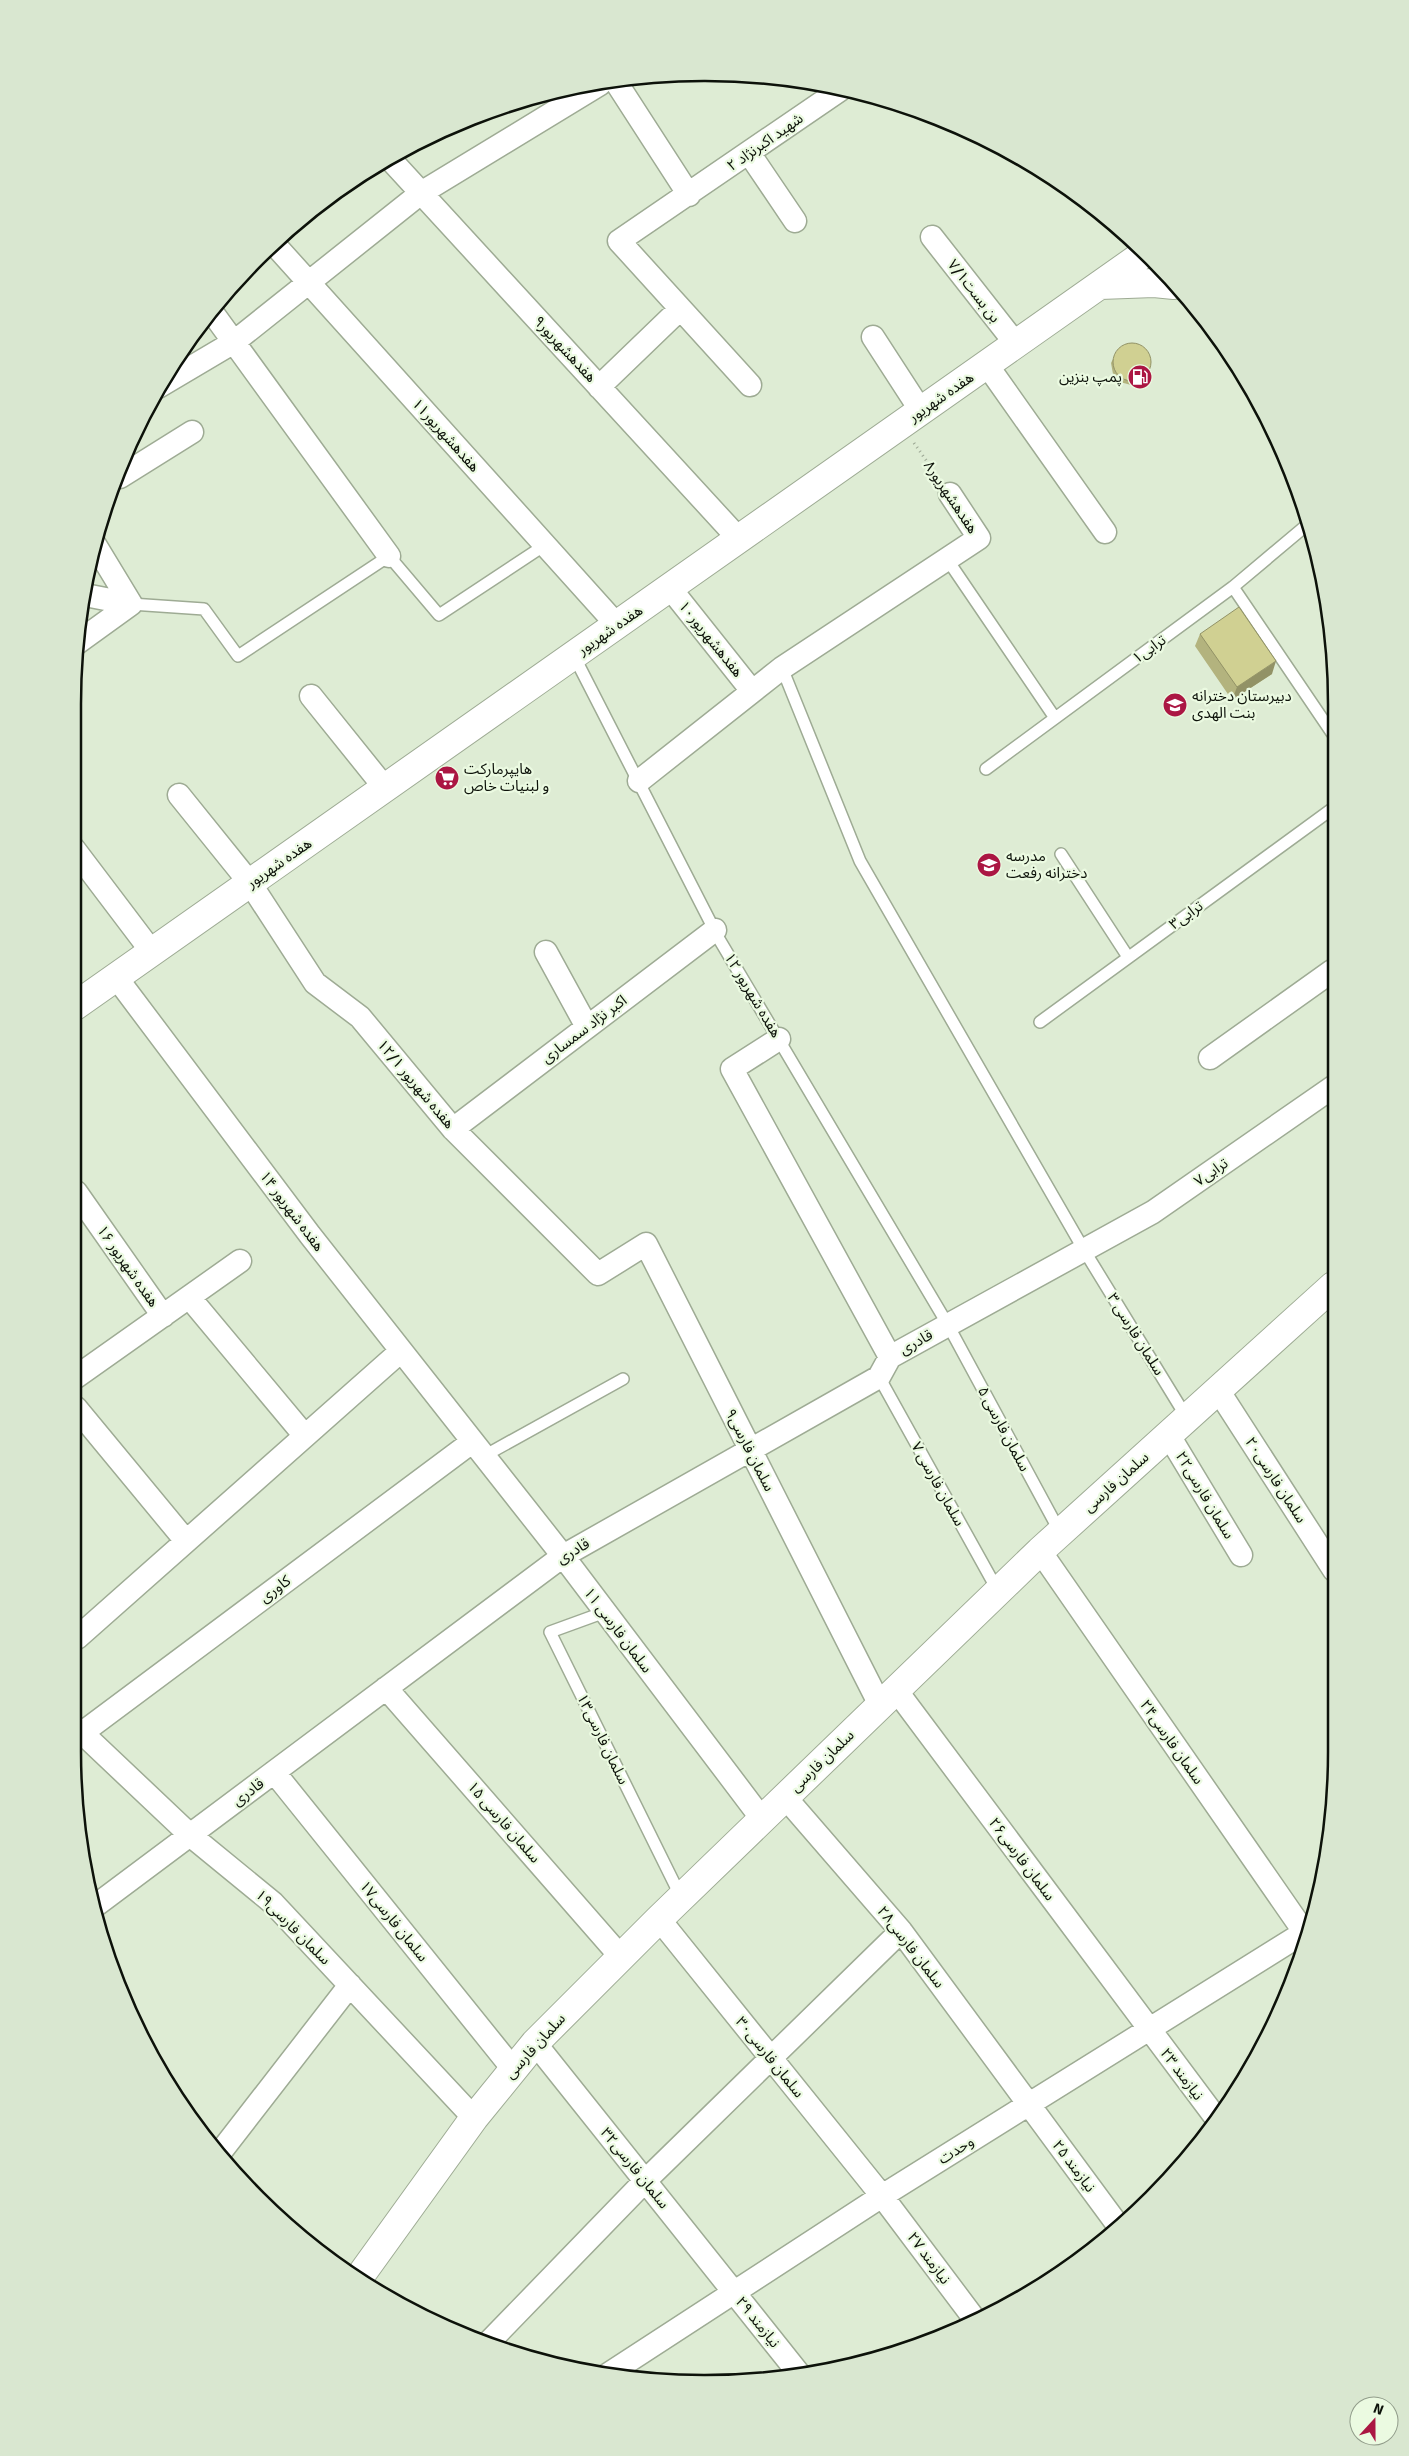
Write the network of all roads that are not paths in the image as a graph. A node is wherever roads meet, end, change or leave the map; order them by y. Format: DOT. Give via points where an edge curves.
graph roads {
  1 [pos="620,88"];
  2 [pos="586,93"];
  3 [pos="829,94"];
  4 [pos="749,153"];
  5 [pos="395,164"];
  6 [pos="421,193"];
  7 [pos="689,195"];
  8 [pos="795,221"];
  9 [pos="932,237"];
  10 [pos="279,250"];
  11 [pos="1138,258"];
  12 [pos="308,282"];
  13 [pos="1100,285"];
  14 [pos="1164,285"];
  15 [pos="680,309"];
  16 [pos="216,318"];
  17 [pos="873,337"];
  18 [pos="234,342"];
  19 [pos="1016,344"];
  20 [pos="987,365"];
  21 [pos="174,377"];
  22 [pos="750,385"];
  23 [pos="600,387"];
  24 [pos="911,418"];
  25 [pos="192,432"];
  26 [pos="126,473"];
  27 [pos="950,494"];
  28 [pos="1303,529"];
  29 [pos="1105,532"];
  30 [pos="739,539"];
  31 [pos="545,545"];
  32 [pos="100,553"];
  33 [pos="389,556"];
  34 [pos="947,559"];
  35 [pos="1233,587"];
  36 [pos="670,588"];
  37 [pos="91,596"];
  38 [pos="131,604"];
  39 [pos="617,625"];
  40 [pos="86,637"];
  41 [pos="574,656"];
  42 [pos="782,668"];
  43 [pos="752,691"];
  44 [pos="312,696"];
  45 [pos="1055,718"];
  46 [pos="1328,728"];
  47 [pos="986,769"];
  48 [pos="639,781"];
  49 [pos="385,788"];
  50 [pos="179,795"];
  51 [pos="1328,812"];
  52 [pos="1061,854"];
  53 [pos="81,858"];
  54 [pos="250,883"];
  55 [pos="715,930"];
  56 [pos="152,952"];
  57 [pos="546,952"];
  58 [pos="1128,957"];
  59 [pos="1328,974"];
  60 [pos="116,977"];
  61 [pos="81,1002"];
  62 [pos="1040,1022"];
  63 [pos="587,1027"];
  64 [pos="779,1039"];
  65 [pos="1210,1058"];
  66 [pos="1328,1090"];
  67 [pos="453,1128"];
  68 [pos="81,1199"];
  69 [pos="1084,1250"];
  70 [pos="240,1261"];
  71 [pos="598,1274"];
  72 [pos="1328,1291"];
  73 [pos="189,1297"];
  74 [pos="164,1316"];
  75 [pos="948,1325"];
  76 [pos="401,1351"];
  77 [pos="890,1356"];
  78 [pos="81,1374"];
  79 [pos="879,1376"];
  80 [pos="622,1379"];
  81 [pos="1218,1390"];
  82 [pos="81,1414"];
  83 [pos="1178,1426"];
  84 [pos="305,1436"];
  85 [pos="478,1449"];
  86 [pos="750,1450"];
  87 [pos="1060,1532"];
  88 [pos="186,1541"];
  89 [pos="1040,1551"];
  90 [pos="1241,1555"];
  91 [pos="563,1556"];
  92 [pos="1328,1561"];
  93 [pos="998,1591"];
  94 [pos="605,1612"];
  95 [pos="81,1634"];
  96 [pos="386,1688"];
  97 [pos="888,1697"];
  98 [pos="81,1732"];
  99 [pos="81,1735"];
  100 [pos="274,1772"];
  101 [pos="785,1797"];
  102 [pos="762,1819"];
  103 [pos="190,1835"];
  104 [pos="681,1897"];
  105 [pos="100,1903"];
  106 [pos="659,1919"];
  107 [pos="1302,1928"];
  108 [pos="901,1931"];
  109 [pos="1300,1937"];
  110 [pos="621,1956"];
  111 [pos="350,1985"];
  112 [pos="1149,2029"];
  113 [pos="535,2043"];
  114 [pos="771,2058"];
  115 [pos="513,2069"];
  116 [pos="1029,2104"];
  117 [pos="1212,2113"];
  118 [pos="474,2118"];
  119 [pos="224,2148"];
  120 [pos="645,2181"];
  121 [pos="882,2196"];
  122 [pos="1114,2220"];
  123 [pos="363,2273"];
  124 [pos="734,2293"];
  125 [pos="971,2314"];
  126 [pos="492,2337"];
  127 [pos="618,2368"];
  128 [pos="794,2368"];
  1 -- 7 [label="street"];
  2 -- 6 [label="street"];
  3 -- 4 [label="street, شهید اکبرنژاد ۲"];
  4 -- 7 [label="street, شهید اکبرنژاد ۲"];
  4 -- 8 [label="street"];
  5 -- 6 [label="street, هفدهشهریور۹"];
  6 -- 12 [label="street"];
  6 -- 23 [label="street, هفدهشهریور۹"];
  7 -- 15 [label="street, شهید اکبرنژاد ۲" via="619,241"];
  9 -- 19 [label="street, بن بست۷/۱"];
  10 -- 12 [label="street, هفدهشهریور۱۱"];
  11 -- 13 [label="main road, هفده شهریور"];
  12 -- 18 [label="street"];
  12 -- 31 [label="street, هفدهشهریور۱۱"];
  13 -- 14 [label="main road"];
  13 -- 19 [label="main road, هفده شهریور"];
  15 -- 22 [label="street"];
  15 -- 23 [label="street"];
  16 -- 18 [label="street"];
  17 -- 24 [label="street"];
  18 -- 21 [label="street"];
  18 -- 33 [label="street"];
  19 -- 20 [label="main road, هفده شهریور"];
  20 -- 24 [label="main road, هفده شهریور"];
  20 -- 29 [label="street"];
  23 -- 30 [label="street, هفدهشهریور۹"];
  24 -- 30 [label="main road, هفده شهریور"];
  25 -- 26 [label="street"];
  27 -- 34 [label="street, هفدهشهریور۸" via="979,538"];
  28 -- 35 [label="lane, ترابی۱"];
  30 -- 36 [label="main road, هفده شهریور"];
  31 -- 33 [label="lane" via="439,615"];
  31 -- 39 [label="street, هفدهشهریور۱۱"];
  32 -- 38 [label="street"];
  33 -- 38 [label="lane" via="238,656 204,609"];
  34 -- 42 [label="street"];
  34 -- 45 [label="lane"];
  35 -- 45 [label="lane, ترابی۱"];
  35 -- 46 [label="lane"];
  36 -- 39 [label="main road, هفده شهریور"];
  36 -- 43 [label="street, هفدهشهریور۱۰"];
  37 -- 38 [label="street"];
  38 -- 40 [label="street"];
  39 -- 41 [label="main road, هفده شهریور"];
  41 -- 48 [label="lane, هفده شهریور ۱۲"];
  41 -- 49 [label="main road, هفده شهریور"];
  42 -- 43 [label="street"];
  42 -- 69 [label="lane, سلمان فارسی ۳" via="860,861"];
  43 -- 48 [label="street"];
  44 -- 49 [label="street"];
  45 -- 47 [label="lane, ترابی۱"];
  48 -- 55 [label="lane, هفده شهریور ۱۲"];
  49 -- 54 [label="main road, هفده شهریور"];
  50 -- 54 [label="street, هفده شهریور ۱۲/۱"];
  51 -- 58 [label="lane, ترابی۳"];
  52 -- 58 [label="lane"];
  53 -- 56 [label="street"];
  54 -- 56 [label="main road, هفده شهریور"];
  54 -- 67 [label="street, هفده شهریور ۱۲/۱" via="315,983 360,1017"];
  55 -- 63 [label="street, اکبر نژاد سمساری"];
  55 -- 64 [label="lane, هفده شهریور ۱۲"];
  56 -- 60 [label="main road, هفده شهریور"];
  57 -- 63 [label="street"];
  58 -- 62 [label="lane, ترابی۳"];
  59 -- 65 [label="street"];
  60 -- 61 [label="main road, هفده شهریور"];
  60 -- 76 [label="street, هفده شهریور ۱۴"];
  63 -- 67 [label="street, اکبر نژاد سمساری"];
  64 -- 75 [label="lane, هفده شهریور ۱۲"];
  64 -- 77 [label="street" via="732,1070"];
  66 -- 69 [label="street, ترابی۷" via="1154,1212"];
  67 -- 71 [label="street, هفده شهریور ۱۲/۱"];
  68 -- 74 [label="street, هفده شهریور ۱۶"];
  69 -- 75 [label="street, قادری"];
  69 -- 83 [label="lane, سلمان فارسی ۳"];
  70 -- 73 [label="street"];
  71 -- 86 [label="street, سلمان فارسی۹" via="646,1244"];
  72 -- 81 [label="main road, سلمان فارسی"];
  73 -- 74 [label="street"];
  73 -- 84 [label="street"];
  74 -- 78 [label="street"];
  75 -- 77 [label="street, قادری"];
  75 -- 87 [label="lane, سلمان فارسی ۵"];
  76 -- 84 [label="street"];
  76 -- 85 [label="street, هفده شهریور ۱۴"];
  77 -- 79 [label="street, قادری"];
  79 -- 86 [label="street, قادری"];
  79 -- 93 [label="lane, سلمان فارسی ۷"];
  80 -- 85 [label="lane"];
  81 -- 83 [label="main road, سلمان فارسی"];
  81 -- 92 [label="street, سلمان فارسی۲۰"];
  82 -- 88 [label="street"];
  83 -- 87 [label="main road, سلمان فارسی"];
  83 -- 90 [label="street, سلمان فارسی۲۲"];
  84 -- 88 [label="street"];
  85 -- 91 [label="street, سلمان فارسی ۱۱"];
  85 -- 98 [label="street, کاوری"];
  86 -- 91 [label="street, قادری"];
  86 -- 97 [label="street, سلمان فارسی۹"];
  87 -- 89 [label="main road, سلمان فارسی"];
  88 -- 95 [label="street"];
  89 -- 93 [label="main road, سلمان فارسی"];
  89 -- 107 [label="street, سلمان فارسی۲۴"];
  91 -- 94 [label="street, سلمان فارسی ۱۱"];
  91 -- 96 [label="street, قادری"];
  93 -- 97 [label="main road, سلمان فارسی"];
  94 -- 102 [label="street, سلمان فارسی ۱۱"];
  94 -- 104 [label="lane, سلمان فارسی۱۳" via="550,1632"];
  96 -- 100 [label="street, قادری"];
  96 -- 110 [label="street, سلمان فارسی ۱۵"];
  97 -- 101 [label="main road, سلمان فارسی"];
  97 -- 112 [label="street, سلمان فارسی۲۶"];
  99 -- 103 [label="street, سلمان فارسی۱۹"];
  100 -- 103 [label="street, قادری"];
  100 -- 115 [label="street, سلمان فارسی۱۷"];
  101 -- 102 [label="main road, سلمان فارسی"];
  101 -- 108 [label="street, سلمان فارسی۲۸"];
  102 -- 104 [label="main road, سلمان فارسی"];
  103 -- 105 [label="street, قادری"];
  103 -- 111 [label="street, سلمان فارسی۱۹" via="273,1903"];
  104 -- 106 [label="main road, سلمان فارسی"];
  106 -- 110 [label="main road, سلمان فارسی"];
  106 -- 114 [label="street, سلمان فارسی۳۰"];
  108 -- 114 [label="street"];
  108 -- 116 [label="street, سلمان فارسی۲۸"];
  109 -- 112 [label="street, وحدت"];
  110 -- 113 [label="main road, سلمان فارسی"];
  111 -- 118 [label="street, سلمان فارسی۱۹"];
  111 -- 119 [label="street"];
  112 -- 116 [label="street, وحدت"];
  112 -- 117 [label="street, نیازمند ۲۳"];
  113 -- 115 [label="main road, سلمان فارسی"];
  113 -- 120 [label="street, سلمان فارسی۳۲"];
  114 -- 120 [label="street"];
  114 -- 121 [label="street, سلمان فارسی۳۰"];
  115 -- 118 [label="main road, سلمان فارسی"];
  116 -- 121 [label="street, وحدت"];
  116 -- 122 [label="street, نیازمند ۲۵"];
  118 -- 123 [label="main road, سلمان فارسی"];
  120 -- 124 [label="street, سلمان فارسی۳۲"];
  120 -- 126 [label="street"];
  121 -- 124 [label="street, وحدت"];
  121 -- 125 [label="street, نیازمند ۲۷"];
  124 -- 127 [label="street, وحدت"];
  124 -- 128 [label="street, نیازمند ۲۹"];
}
